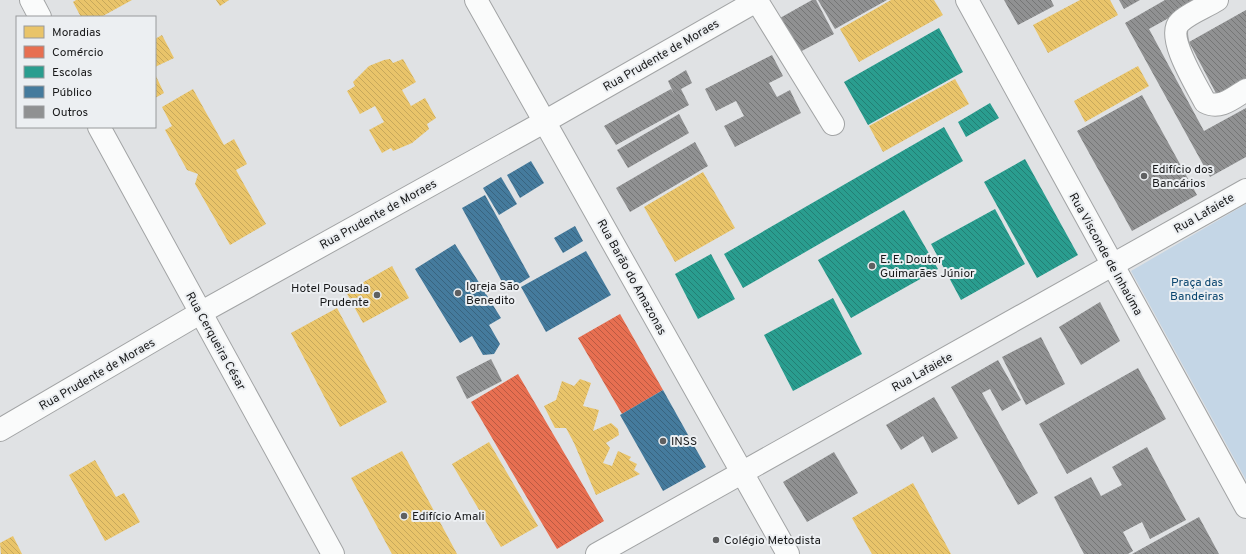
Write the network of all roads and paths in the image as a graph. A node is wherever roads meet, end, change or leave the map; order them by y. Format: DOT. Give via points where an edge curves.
graph roads {
  1 [pos="31,0"];
  2 [pos="476,0"];
  3 [pos="758,0"];
  4 [pos="967,0"];
  5 [pos="1217,0"];
  6 [pos="39,16"];
  7 [pos="1246,90"];
  8 [pos="544,122"];
  9 [pos="833,124"];
  10 [pos="100,128"];
  11 [pos="1246,190"];
  12 [pos="1112,266"];
  13 [pos="200,313"];
  14 [pos="0,430"];
  15 [pos="742,473"];
  16 [pos="1246,507"];
  17 [pos="333,554"];
  18 [pos="597,554"];
  19 [pos="788,554"];
  1 -- 6 [label="street"];
  2 -- 8 [label="street, Rua Barão do Amazonas"];
  3 -- 8 [label="street, Rua Prudente de Moraes"];
  3 -- 9 [label="street"];
  4 -- 12 [label="street, Rua Visconde de Inhaúma"];
  5 -- 7 [label="street" via="1179,22 1175,30 1177,43 1205,102 1212,105 1225,103"];
  8 -- 13 [label="street, Rua Prudente de Moraes"];
  8 -- 15 [label="street, Rua Barão do Amazonas"];
  10 -- 13 [label="street, Rua Cerqueira César"];
  11 -- 12 [label="street, Rua Lafaiete"];
  12 -- 15 [label="street, Rua Lafaiete"];
  12 -- 16 [label="street, Rua Visconde de Inhaúma"];
  13 -- 14 [label="street, Rua Prudente de Moraes"];
  13 -- 17 [label="street, Rua Cerqueira César"];
  15 -- 18 [label="street, Rua Lafaiete"];
  15 -- 19 [label="street, Rua Barão do Amazonas"];
}
